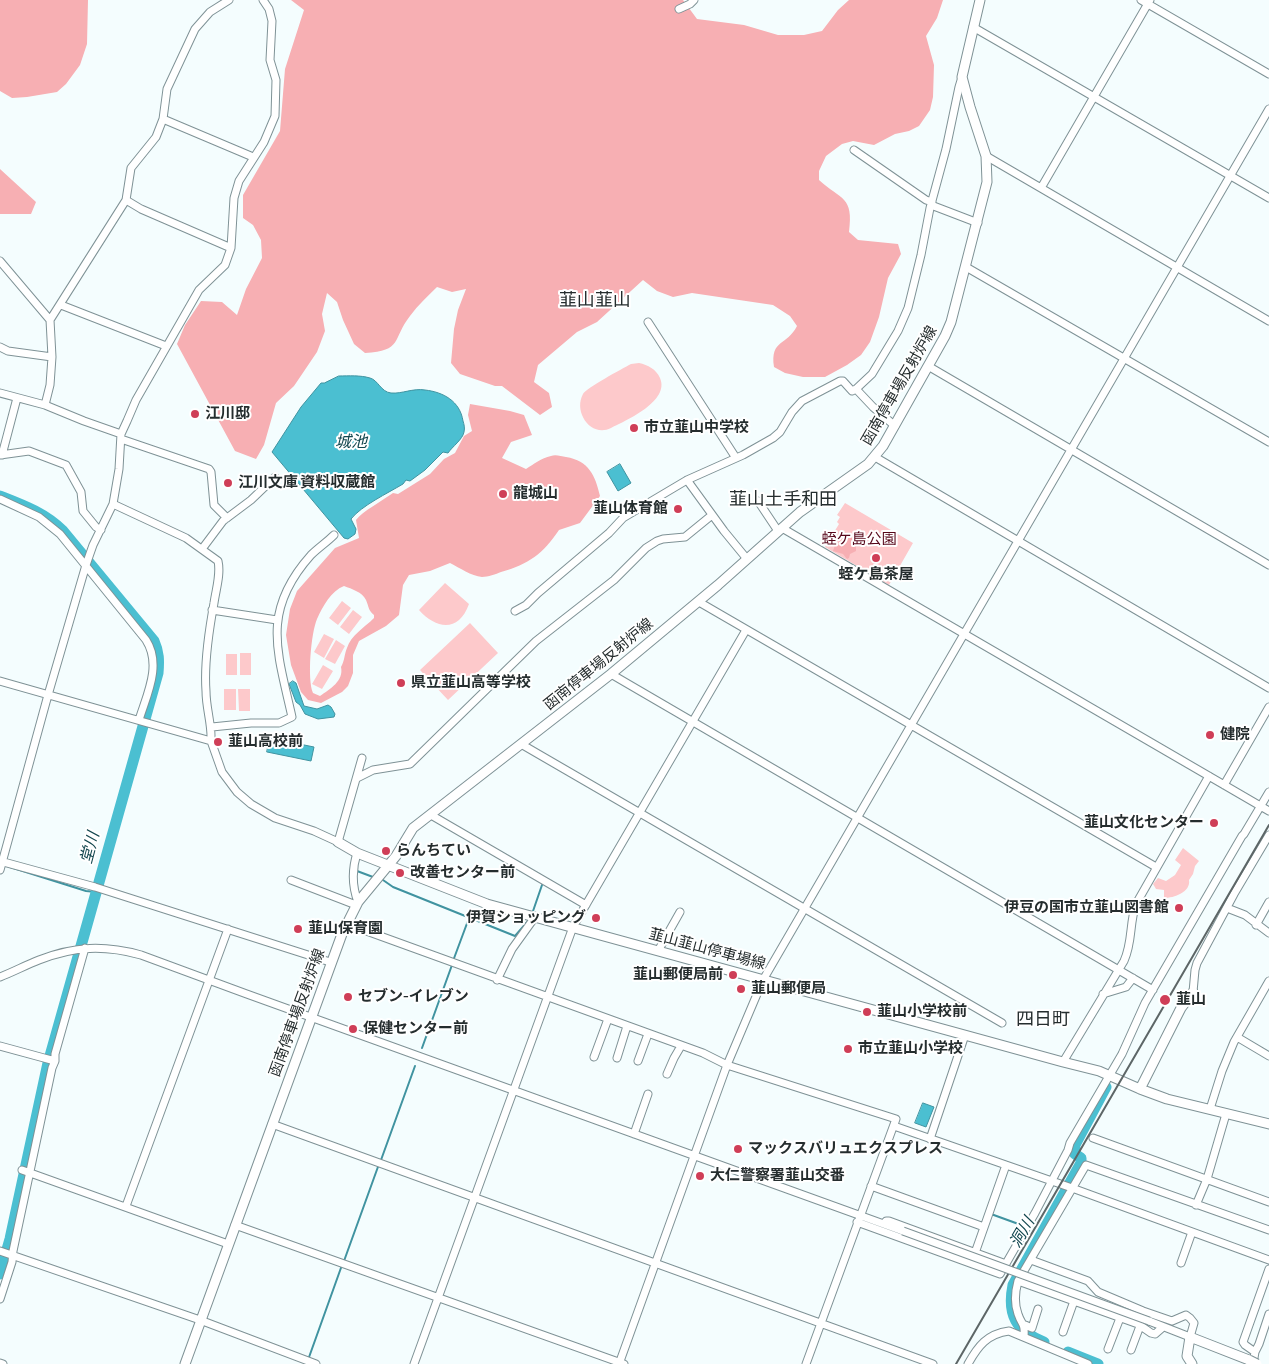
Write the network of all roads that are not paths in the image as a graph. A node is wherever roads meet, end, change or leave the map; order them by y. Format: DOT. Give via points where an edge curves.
graph roads {
  1 [pos="229,0"];
  2 [pos="263,0"];
  3 [pos="694,0"];
  4 [pos="980,0"];
  5 [pos="1146,1"];
  6 [pos="679,9"];
  7 [pos="973,27"];
  8 [pos="1269,74"];
  9 [pos="962,77"];
  10 [pos="1094,97"];
  11 [pos="1269,109"];
  12 [pos="163,119"];
  13 [pos="854,150"];
  14 [pos="986,156"];
  15 [pos="253,157"];
  16 [pos="1231,176"];
  17 [pos="1041,188"];
  18 [pos="1269,198"];
  19 [pos="126,200"];
  20 [pos="931,204"];
  21 [pos="978,223"];
  22 [pos="231,248"];
  23 [pos="0,261"];
  24 [pos="966,267"];
  25 [pos="1177,268"];
  26 [pos="61,305"];
  27 [pos="50,320"];
  28 [pos="1269,321"];
  29 [pos="648,322"];
  30 [pos="0,346"];
  31 [pos="166,346"];
  32 [pos="52,357"];
  33 [pos="1124,358"];
  34 [pos="928,366"];
  35 [pos="856,389"];
  36 [pos="0,393"];
  37 [pos="16,398"];
  38 [pos="45,405"];
  39 [pos="895,426"];
  40 [pos="121,436"];
  41 [pos="1269,442"];
  42 [pos="1071,450"];
  43 [pos="1,456"];
  44 [pos="875,457"];
  45 [pos="736,458"];
  46 [pos="275,477"];
  47 [pos="687,480"];
  48 [pos="0,499"];
  49 [pos="758,501"];
  50 [pos="113,504"];
  51 [pos="712,515"];
  52 [pos="227,518"];
  53 [pos="780,529"];
  54 [pos="101,530"];
  55 [pos="334,535"];
  56 [pos="1018,542"];
  57 [pos="202,549"];
  58 [pos="747,559"];
  59 [pos="86,565"];
  60 [pos="1269,565"];
  61 [pos="699,602"];
  62 [pos="212,610"];
  63 [pos="515,611"];
  64 [pos="277,620"];
  65 [pos="746,630"];
  66 [pos="964,635"];
  67 [pos="611,674"];
  68 [pos="0,681"];
  69 [pos="1269,688"];
  70 [pos="48,695"];
  71 [pos="1269,707"];
  72 [pos="140,720"];
  73 [pos="692,721"];
  74 [pos="911,725"];
  75 [pos="212,727"];
  76 [pos="211,741"];
  77 [pos="521,744"];
  78 [pos="362,758"];
  79 [pos="1209,776"];
  80 [pos="357,778"];
  81 [pos="1224,785"];
  82 [pos="1269,792"];
  83 [pos="1261,806"];
  84 [pos="1269,811"];
  85 [pos="639,813"];
  86 [pos="431,815"];
  87 [pos="859,817"];
  88 [pos="1269,834"];
  89 [pos="338,842"];
  90 [pos="357,853"];
  91 [pos="1,861"];
  92 [pos="388,865"];
  93 [pos="1156,867"];
  94 [pos="0,870"];
  95 [pos="291,880"];
  96 [pos="1269,902"];
  97 [pos="357,904"];
  98 [pos="586,905"];
  99 [pos="1227,908"];
  100 [pos="805,910"];
  101 [pos="680,912"];
  102 [pos="536,917"];
  103 [pos="346,924"];
  104 [pos="1256,925"];
  105 [pos="573,927"];
  106 [pos="228,929"];
  107 [pos="1269,933"];
  108 [pos="85,948"];
  109 [pos="658,950"];
  110 [pos="330,962"];
  111 [pos="1119,970"];
  112 [pos="0,977"];
  113 [pos="1133,978"];
  114 [pos="210,980"];
  115 [pos="498,980"];
  116 [pos="764,980"];
  117 [pos="1269,981"];
  118 [pos="1153,990"];
  119 [pos="1193,992"];
  120 [pos="1104,994"];
  121 [pos="547,998"];
  122 [pos="311,1018"];
  123 [pos="608,1019"];
  124 [pos="1002,1024"];
  125 [pos="627,1026"];
  126 [pos="648,1034"];
  127 [pos="965,1035"];
  128 [pos="1237,1037"];
  129 [pos="0,1046"];
  130 [pos="681,1046"];
  131 [pos="1269,1056"];
  132 [pos="594,1057"];
  133 [pos="617,1058"];
  134 [pos="55,1061"];
  135 [pos="638,1061"];
  136 [pos="1063,1062"];
  137 [pos="727,1065"];
  138 [pos="667,1074"];
  139 [pos="1109,1075"];
  140 [pos="514,1089"];
  141 [pos="1140,1089"];
  142 [pos="648,1094"];
  143 [pos="1210,1109"];
  144 [pos="1226,1114"];
  145 [pos="272,1124"];
  146 [pos="1269,1124"];
  147 [pos="894,1126"];
  148 [pos="634,1134"];
  149 [pos="1093,1138"];
  150 [pos="930,1139"];
  151 [pos="694,1156"];
  152 [pos="1006,1164"];
  153 [pos="22,1170"];
  154 [pos="30,1172"];
  155 [pos="1207,1179"];
  156 [pos="1052,1181"];
  157 [pos="871,1186"];
  158 [pos="1069,1187"];
  159 [pos="475,1198"];
  160 [pos="1269,1202"];
  161 [pos="1196,1205"];
  162 [pos="126,1206"];
  163 [pos="859,1219"];
  164 [pos="235,1224"];
  165 [pos="884,1224"];
  166 [pos="984,1227"];
  167 [pos="1269,1230"];
  168 [pos="1192,1232"];
  169 [pos="228,1244"];
  170 [pos="2,1251"];
  171 [pos="975,1253"];
  172 [pos="13,1255"];
  173 [pos="1031,1260"];
  174 [pos="1269,1260"];
  175 [pos="655,1262"];
  176 [pos="1181,1263"];
  177 [pos="1006,1264"];
  178 [pos="1269,1269"];
  179 [pos="1018,1281"];
  180 [pos="438,1298"];
  181 [pos="0,1299"];
  182 [pos="1074,1301"];
  183 [pos="1038,1309"];
  184 [pos="1269,1314"];
  185 [pos="1120,1318"];
  186 [pos="200,1320"];
  187 [pos="821,1323"];
  188 [pos="1025,1326"];
  189 [pos="1140,1326"];
  190 [pos="1163,1327"];
  191 [pos="1063,1332"];
  192 [pos="1024,1336"];
  193 [pos="1190,1337"];
  194 [pos="1108,1349"];
  195 [pos="1131,1350"];
  196 [pos="1255,1352"];
  197 [pos="621,1363"];
  198 [pos="1253,1363"];
  199 [pos="184,1364"];
  200 [pos="316,1364"];
  201 [pos="414,1364"];
  202 [pos="806,1364"];
  203 [pos="933,1364"];
  204 [pos="968,1364"];
  205 [pos="1088,1364"];
  206 [pos="1192,1364"];
  1 -- 12 [label="street" via="203,18 195,28 167,88"];
  2 -- 15 [label="street" via="272,21 270,60 276,80 276,108 264,142"];
  3 -- 6 [label="street"];
  4 -- 7 [label="main road, 函南停車場反射炉線"];
  5 -- 8 [label="street"];
  5 -- 10 [label="street"];
  7 -- 9 [label="main road, 函南停車場反射炉線"];
  7 -- 10 [label="street"];
  9 -- 14 [label="main road, 函南停車場反射炉線"];
  9 -- 20 [label="street"];
  10 -- 16 [label="street"];
  10 -- 17 [label="street"];
  11 -- 16 [label="street"];
  12 -- 15 [label="street"];
  12 -- 19 [label="street" via="156,137 131,168"];
  13 -- 20 [label="street"];
  14 -- 17 [label="street"];
  14 -- 21 [label="main road, 函南停車場反射炉線" via="987,182"];
  15 -- 22 [label="street" via="239,181 234,198"];
  16 -- 18 [label="street"];
  16 -- 25 [label="street"];
  17 -- 25 [label="street"];
  19 -- 22 [label="street"];
  19 -- 26 [label="street"];
  20 -- 21 [label="street"];
  20 -- 35 [label="street" via="905,317 872,374"];
  21 -- 24 [label="main road, 函南停車場反射炉線"];
  22 -- 31 [label="street" via="224,265 199,290"];
  23 -- 27 [label="street"];
  24 -- 33 [label="street"];
  24 -- 34 [label="main road, 函南停車場反射炉線" via="951,322"];
  25 -- 28 [label="street"];
  25 -- 33 [label="street"];
  26 -- 27 [label="street"];
  26 -- 31 [label="street"];
  27 -- 32 [label="street"];
  29 -- 45 [label="street"];
  30 -- 32 [label="street" via="8,351"];
  31 -- 40 [label="street" via="136,400"];
  32 -- 38 [label="street"];
  33 -- 41 [label="street"];
  33 -- 42 [label="street"];
  34 -- 39 [label="main road, 函南停車場反射炉線"];
  34 -- 42 [label="street"];
  35 -- 39 [label="street"];
  35 -- 45 [label="street" via="852,391 840,381 813,394 792,412 774,438"];
  36 -- 37 [label="street"];
  37 -- 38 [label="street"];
  37 -- 43 [label="street"];
  38 -- 40 [label="street"];
  39 -- 44 [label="main road, 函南停車場反射炉線"];
  40 -- 50 [label="street"];
  40 -- 52 [label="street" via="210,468 214,504"];
  42 -- 56 [label="street"];
  42 -- 60 [label="street"];
  43 -- 54 [label="street" via="29,451 66,465 81,492 83,510"];
  44 -- 53 [label="main road, 函南停車場反射炉線"];
  44 -- 56 [label="street"];
  45 -- 47 [label="street"];
  46 -- 52 [label="street"];
  47 -- 51 [label="street"];
  47 -- 63 [label="street" via="623,518 526,605"];
  48 -- 59 [label="street" via="50,525"];
  49 -- 53 [label="street"];
  50 -- 54 [label="street"];
  50 -- 57 [label="street" via="186,538"];
  51 -- 58 [label="street"];
  51 -- 80 [label="street" via="685,537 663,539 646,548 614,580 536,641 410,764 373,770"];
  52 -- 57 [label="street"];
  53 -- 58 [label="main road, 函南停車場反射炉線"];
  53 -- 66 [label="street"];
  54 -- 59 [label="street"];
  55 -- 64 [label="street" via="312,554 290,583"];
  56 -- 66 [label="street"];
  56 -- 69 [label="street"];
  57 -- 62 [label="street" via="219,565"];
  58 -- 61 [label="main road, 函南停車場反射炉線"];
  59 -- 70 [label="street"];
  59 -- 72 [label="street" via="152,649 153,674"];
  61 -- 65 [label="street"];
  61 -- 67 [label="main road, 函南停車場反射炉線"];
  62 -- 64 [label="street"];
  62 -- 75 [label="street" via="205,691"];
  64 -- 75 [label="street" via="280,665 292,716 279,723"];
  65 -- 73 [label="street"];
  65 -- 74 [label="street"];
  66 -- 74 [label="street"];
  66 -- 79 [label="street"];
  67 -- 73 [label="street"];
  67 -- 77 [label="main road, 函南停車場反射炉線"];
  68 -- 70 [label="street"];
  70 -- 72 [label="street"];
  70 -- 91 [label="street"];
  71 -- 81 [label="street"];
  72 -- 76 [label="street"];
  73 -- 85 [label="street"];
  73 -- 87 [label="street"];
  74 -- 87 [label="street"];
  74 -- 93 [label="street"];
  75 -- 76 [label="street"];
  76 -- 89 [label="street" via="222,772 251,804 275,818"];
  77 -- 85 [label="street"];
  77 -- 86 [label="main road, 函南停車場反射炉線"];
  78 -- 80 [label="street"];
  79 -- 81 [label="street"];
  79 -- 93 [label="street"];
  80 -- 89 [label="street"];
  81 -- 83 [label="street"];
  82 -- 83 [label="street"];
  83 -- 84 [label="street"];
  83 -- 118 [label="street"];
  85 -- 98 [label="street"];
  85 -- 100 [label="street"];
  86 -- 92 [label="main road, 函南停車場反射炉線" via="413,828"];
  86 -- 98 [label="street"];
  87 -- 100 [label="street"];
  87 -- 111 [label="street"];
  88 -- 99 [label="street"];
  89 -- 90 [label="main road, 韮山韮山停車場線"];
  90 -- 92 [label="main road, 韮山韮山停車場線"];
  90 -- 97 [label="street" via="353,874"];
  91 -- 94 [label="street"];
  91 -- 106 [label="street"];
  92 -- 97 [label="main road, 函南停車場反射炉線"];
  92 -- 102 [label="main road, 韮山韮山停車場線" via="487,904"];
  93 -- 111 [label="street" via="1132,915 1129,951"];
  95 -- 97 [label="street"];
  96 -- 104 [label="street"];
  97 -- 103 [label="main road, 函南停車場反射炉線"];
  98 -- 105 [label="street"];
  99 -- 104 [label="street"];
  99 -- 119 [label="street" via="1197,963"];
  100 -- 116 [label="street"];
  100 -- 124 [label="street"];
  101 -- 109 [label="street"];
  102 -- 105 [label="main road, 韮山韮山停車場線"];
  102 -- 115 [label="street" via="512,949"];
  103 -- 110 [label="main road, 函南停車場反射炉線"];
  103 -- 115 [label="street"];
  104 -- 107 [label="street"];
  105 -- 109 [label="main road, 韮山韮山停車場線"];
  105 -- 121 [label="street"];
  106 -- 110 [label="street"];
  106 -- 114 [label="street"];
  108 -- 112 [label="street" via="38,961"];
  108 -- 114 [label="street" via="141,954"];
  108 -- 134 [label="street"];
  109 -- 116 [label="main road, 韮山韮山停車場線"];
  110 -- 122 [label="main road, 函南停車場反射炉線"];
  111 -- 113 [label="street"];
  111 -- 120 [label="street"];
  113 -- 118 [label="street"];
  113 -- 120 [label="street" via="1123,989"];
  114 -- 122 [label="street"];
  114 -- 162 [label="street"];
  115 -- 121 [label="street"];
  116 -- 127 [label="main road, 韮山韮山停車場線"];
  116 -- 137 [label="street"];
  117 -- 128 [label="street"];
  118 -- 139 [label="street"];
  119 -- 141 [label="main road" via="1181,1008"];
  120 -- 136 [label="street"];
  121 -- 123 [label="street"];
  121 -- 140 [label="street"];
  122 -- 140 [label="street"];
  122 -- 145 [label="main road, 函南停車場反射炉線"];
  123 -- 125 [label="street"];
  123 -- 132 [label="street"];
  125 -- 126 [label="street"];
  125 -- 133 [label="street"];
  126 -- 130 [label="street"];
  126 -- 135 [label="street"];
  127 -- 136 [label="main road, 韮山韮山停車場線"];
  127 -- 150 [label="street"];
  128 -- 131 [label="street"];
  128 -- 143 [label="street"];
  129 -- 134 [label="street"];
  130 -- 137 [label="street"];
  130 -- 138 [label="street"];
  134 -- 154 [label="street"];
  136 -- 139 [label="main road, 韮山韮山停車場線"];
  137 -- 147 [label="street" via="896,1119"];
  137 -- 151 [label="street"];
  139 -- 141 [label="main road, 韮山韮山停車場線"];
  139 -- 156 [label="street" via="1070,1142"];
  140 -- 148 [label="street"];
  140 -- 159 [label="street"];
  141 -- 143 [label="main road, 韮山韮山停車場線"];
  142 -- 148 [label="street"];
  143 -- 144 [label="main road, 韮山韮山停車場線"];
  144 -- 146 [label="main road, 韮山韮山停車場線"];
  144 -- 155 [label="street"];
  145 -- 159 [label="street"];
  145 -- 164 [label="main road, 函南停車場反射炉線"];
  147 -- 150 [label="street"];
  147 -- 157 [label="street"];
  148 -- 151 [label="street"];
  149 -- 155 [label="street"];
  150 -- 152 [label="street"];
  151 -- 163 [label="street"];
  151 -- 175 [label="street"];
  152 -- 156 [label="street"];
  152 -- 166 [label="street"];
  153 -- 154 [label="street"];
  154 -- 162 [label="street"];
  154 -- 172 [label="street"];
  155 -- 160 [label="street"];
  155 -- 161 [label="street"];
  156 -- 158 [label="street"];
  156 -- 177 [label="street"];
  157 -- 163 [label="street"];
  157 -- 166 [label="street"];
  158 -- 161 [label="street" via="1086,1165"];
  158 -- 168 [label="street"];
  158 -- 173 [label="street"];
  159 -- 175 [label="street"];
  159 -- 180 [label="street"];
  161 -- 167 [label="street"];
  162 -- 169 [label="street"];
  163 -- 165 [label="street"];
  163 -- 177 [label="street" via="1000,1274"];
  163 -- 187 [label="street"];
  164 -- 169 [label="main road, 函南停車場反射炉線"];
  164 -- 180 [label="street"];
  165 -- 171 [label="street" via="889,1221"];
  165 -- 190 [label="street, bridge"];
  166 -- 171 [label="street"];
  168 -- 174 [label="street"];
  168 -- 176 [label="street"];
  169 -- 186 [label="main road, 函南停車場反射炉線"];
  170 -- 172 [label="street"];
  171 -- 177 [label="street"];
  172 -- 181 [label="street"];
  172 -- 186 [label="street"];
  173 -- 179 [label="street"];
  173 -- 193 [label="street" via="1088,1281 1098,1292 1143,1311 1172,1321 1188,1316 1194,1323"];
  175 -- 187 [label="street"];
  175 -- 197 [label="street"];
  178 -- 196 [label="street" via="1243,1342"];
  179 -- 182 [label="street"];
  179 -- 188 [label="street" via="1016,1307"];
  180 -- 197 [label="street"];
  180 -- 201 [label="street"];
  182 -- 185 [label="street"];
  182 -- 191 [label="street"];
  183 -- 188 [label="street" via="1032,1328"];
  184 -- 196 [label="street"];
  185 -- 189 [label="street"];
  185 -- 194 [label="street"];
  186 -- 199 [label="main road, 函南停車場反射炉線"];
  186 -- 200 [label="street"];
  187 -- 202 [label="street"];
  187 -- 203 [label="street"];
  188 -- 192 [label="street"];
  189 -- 190 [label="street" via="1155,1334"];
  189 -- 195 [label="street"];
  190 -- 193 [label="street"];
  192 -- 204 [label="street" via="1009,1332 991,1336 982,1343"];
  192 -- 205 [label="street"];
  193 -- 198 [label="main road"];
  193 -- 206 [label="main road" via="1187,1356"];
  196 -- 198 [label="street"];
}
